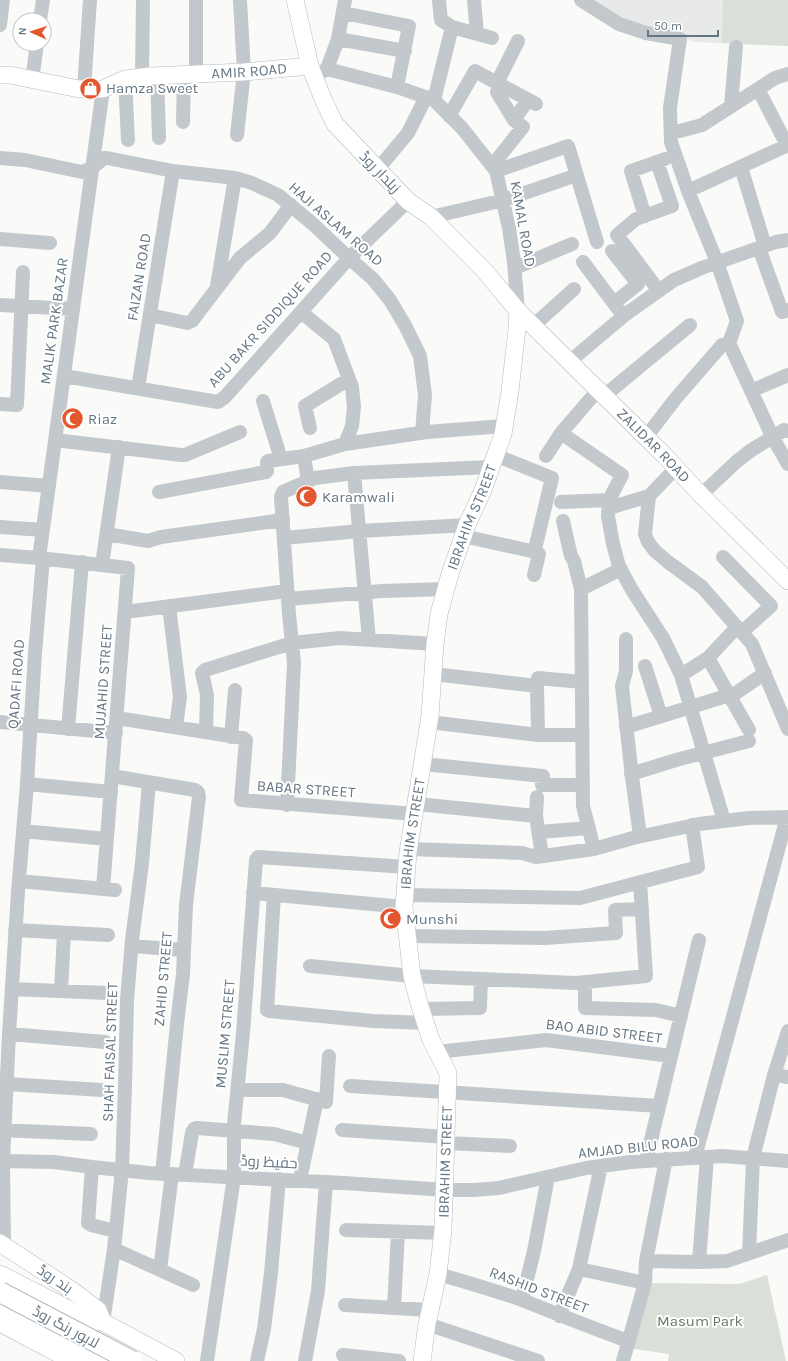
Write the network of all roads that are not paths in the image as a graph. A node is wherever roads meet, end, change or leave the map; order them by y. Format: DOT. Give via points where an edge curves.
graph roads {
  1 [pos="4,0"];
  2 [pos="43,0"];
  3 [pos="90,0"];
  4 [pos="143,0"];
  5 [pos="196,0"];
  6 [pos="240,0"];
  7 [pos="295,0"];
  8 [pos="439,0"];
  9 [pos="474,0"];
  10 [pos="581,0"];
  11 [pos="344,7"];
  12 [pos="41,12"];
  13 [pos="0,25"];
  14 [pos="452,27"];
  15 [pos="477,34"];
  16 [pos="492,38"];
  17 [pos="338,39"];
  18 [pos="518,41"];
  19 [pos="736,47"];
  20 [pos="405,51"];
  21 [pos="36,52"];
  22 [pos="317,70"];
  23 [pos="244,72"];
  24 [pos="190,74"];
  25 [pos="788,74"];
  26 [pos="0,75"];
  27 [pos="150,76"];
  28 [pos="125,79"];
  29 [pos="32,80"];
  30 [pos="499,84"];
  31 [pos="397,87"];
  32 [pos="84,89"];
  33 [pos="103,89"];
  34 [pos="758,89"];
  35 [pos="430,99"];
  36 [pos="731,106"];
  37 [pos="449,116"];
  38 [pos="514,120"];
  39 [pos="183,122"];
  40 [pos="671,131"];
  41 [pos="237,135"];
  42 [pos="159,138"];
  43 [pos="128,140"];
  44 [pos="787,145"];
  45 [pos="676,156"];
  46 [pos="0,158"];
  47 [pos="657,162"];
  48 [pos="741,166"];
  49 [pos="93,167"];
  50 [pos="494,168"];
  51 [pos="377,170"];
  52 [pos="174,171"];
  53 [pos="577,176"];
  54 [pos="235,178"];
  55 [pos="688,191"];
  56 [pos="504,200"];
  57 [pos="408,201"];
  58 [pos="291,205"];
  59 [pos="645,216"];
  60 [pos="431,217"];
  61 [pos="0,239"];
  62 [pos="788,240"];
  63 [pos="597,242"];
  64 [pos="50,243"];
  65 [pos="572,244"];
  66 [pos="762,247"];
  67 [pos="612,251"];
  68 [pos="349,258"];
  69 [pos="583,262"];
  70 [pos="717,262"];
  71 [pos="515,268"];
  72 [pos="23,272"];
  73 [pos="217,288"];
  74 [pos="574,289"];
  75 [pos="659,290"];
  76 [pos="614,303"];
  77 [pos="0,305"];
  78 [pos="22,306"];
  79 [pos="73,309"];
  80 [pos="788,310"];
  81 [pos="518,311"];
  82 [pos="301,312"];
  83 [pos="150,315"];
  84 [pos="623,316"];
  85 [pos="690,325"];
  86 [pos="533,326"];
  87 [pos="729,344"];
  88 [pos="569,362"];
  89 [pos="788,375"];
  90 [pos="64,376"];
  91 [pos="349,379"];
  92 [pos="138,388"];
  93 [pos="751,391"];
  94 [pos="601,393"];
  95 [pos="263,401"];
  96 [pos="0,404"];
  97 [pos="504,426"];
  98 [pos="310,428"];
  99 [pos="788,431"];
  100 [pos="240,432"];
  101 [pos="561,432"];
  102 [pos="422,433"];
  103 [pos="646,437"];
  104 [pos="773,438"];
  105 [pos="55,440"];
  106 [pos="345,444"];
  107 [pos="119,447"];
  108 [pos="304,456"];
  109 [pos="546,456"];
  110 [pos="281,459"];
  111 [pos="493,461"];
  112 [pos="788,464"];
  113 [pos="676,468"];
  114 [pos="354,473"];
  115 [pos="308,481"];
  116 [pos="0,482"];
  117 [pos="49,486"];
  118 [pos="159,492"];
  119 [pos="701,495"];
  120 [pos="649,496"];
  121 [pos="561,502"];
  122 [pos="609,504"];
  123 [pos="283,520"];
  124 [pos="563,521"];
  125 [pos="0,527"];
  126 [pos="43,530"];
  127 [pos="360,531"];
  128 [pos="465,531"];
  129 [pos="107,534"];
  130 [pos="284,538"];
  131 [pos="535,549"];
  132 [pos="0,555"];
  133 [pos="723,557"];
  134 [pos="41,558"];
  135 [pos="82,562"];
  136 [pos="102,565"];
  137 [pos="621,569"];
  138 [pos="534,576"];
  139 [pos="788,581"];
  140 [pos="446,589"];
  141 [pos="581,589"];
  142 [pos="365,592"];
  143 [pos="288,595"];
  144 [pos="168,606"];
  145 [pos="125,612"];
  146 [pos="740,629"];
  147 [pos="626,639"];
  148 [pos="369,640"];
  149 [pos="292,643"];
  150 [pos="436,644"];
  151 [pos="708,658"];
  152 [pos="645,666"];
  153 [pos="433,674"];
  154 [pos="765,674"];
  155 [pos="681,675"];
  156 [pos="582,682"];
  157 [pos="537,686"];
  158 [pos="235,690"];
  159 [pos="730,695"];
  160 [pos="690,707"];
  161 [pos="661,716"];
  162 [pos="117,718"];
  163 [pos="0,722"];
  164 [pos="429,722"];
  165 [pos="30,725"];
  166 [pos="176,727"];
  167 [pos="626,727"];
  168 [pos="68,729"];
  169 [pos="788,729"];
  170 [pos="206,732"];
  171 [pos="116,733"];
  172 [pos="538,735"];
  173 [pos="582,735"];
  174 [pos="231,737"];
  175 [pos="704,753"];
  176 [pos="423,764"];
  177 [pos="631,774"];
  178 [pos="112,776"];
  179 [pos="149,783"];
  180 [pos="27,784"];
  181 [pos="583,784"];
  182 [pos="111,792"];
  183 [pos="537,797"];
  184 [pos="287,805"];
  185 [pos="416,809"];
  186 [pos="536,816"];
  187 [pos="787,817"];
  188 [pos="724,821"];
  189 [pos="692,825"];
  190 [pos="589,828"];
  191 [pos="23,832"];
  192 [pos="539,832"];
  193 [pos="640,836"];
  194 [pos="107,839"];
  195 [pos="409,849"];
  196 [pos="594,849"];
  197 [pos="542,856"];
  198 [pos="407,867"];
  199 [pos="19,881"];
  200 [pos="640,882"];
  201 [pos="253,893"];
  202 [pos="274,895"];
  203 [pos="405,901"];
  204 [pos="642,909"];
  205 [pos="16,930"];
  206 [pos="64,933"];
  207 [pos="108,935"];
  208 [pos="408,936"];
  209 [pos="699,940"];
  210 [pos="132,946"];
  211 [pos="184,950"];
  212 [pos="310,966"];
  213 [pos="412,976"];
  214 [pos="481,979"];
  215 [pos="585,983"];
  216 [pos="12,989"];
  217 [pos="61,991"];
  218 [pos="107,994"];
  219 [pos="423,1016"];
  220 [pos="681,1016"];
  221 [pos="788,1031"];
  222 [pos="9,1034"];
  223 [pos="105,1042"];
  224 [pos="437,1052"];
  225 [pos="329,1056"];
  226 [pos="671,1056"];
  227 [pos="774,1075"];
  228 [pos="788,1077"];
  229 [pos="7,1084"];
  230 [pos="350,1086"];
  231 [pos="102,1090"];
  232 [pos="238,1090"];
  233 [pos="448,1091"];
  234 [pos="317,1099"];
  235 [pos="659,1106"];
  236 [pos="234,1130"];
  237 [pos="342,1130"];
  238 [pos="2,1131"];
  239 [pos="91,1134"];
  240 [pos="447,1140"];
  241 [pos="308,1143"];
  242 [pos="510,1146"];
  243 [pos="701,1157"];
  244 [pos="753,1158"];
  245 [pos="666,1159"];
  246 [pos="3,1161"];
  247 [pos="646,1161"];
  248 [pos="788,1161"];
  249 [pos="601,1166"];
  250 [pos="92,1167"];
  251 [pos="122,1170"];
  252 [pos="173,1174"];
  253 [pos="234,1177"];
  254 [pos="548,1177"];
  255 [pos="279,1179"];
  256 [pos="300,1180"];
  257 [pos="326,1182"];
  258 [pos="445,1190"];
  259 [pos="346,1230"];
  260 [pos="115,1231"];
  261 [pos="398,1232"];
  262 [pos="443,1233"];
  263 [pos="788,1240"];
  264 [pos="2,1244"];
  265 [pos="114,1249"];
  266 [pos="749,1253"];
  267 [pos="646,1261"];
  268 [pos="699,1262"];
  269 [pos="578,1269"];
  270 [pos="160,1270"];
  271 [pos="0,1274"];
  272 [pos="438,1274"];
  273 [pos="644,1283"];
  274 [pos="193,1285"];
  275 [pos="0,1292"];
  276 [pos="522,1300"];
  277 [pos="345,1305"];
  278 [pos="0,1308"];
  279 [pos="394,1308"];
  280 [pos="559,1316"];
  281 [pos="428,1317"];
  282 [pos="103,1322"];
  283 [pos="0,1323"];
  284 [pos="137,1340"];
  285 [pos="628,1341"];
  286 [pos="343,1355"];
  287 [pos="72,1361"];
  288 [pos="101,1361"];
  289 [pos="125,1361"];
  290 [pos="132,1361"];
  291 [pos="176,1361"];
  292 [pos="207,1361"];
  293 [pos="257,1361"];
  294 [pos="305,1361"];
  295 [pos="399,1361"];
  296 [pos="422,1361"];
  297 [pos="538,1361"];
  298 [pos="623,1361"];
  1 -- 13 [label="street"];
  2 -- 12 [label="street"];
  3 -- 32 [label="street"];
  4 -- 27 [label="street"];
  5 -- 24 [label="street"];
  6 -- 23 [label="street"];
  7 -- 22 [label="main road, زیلدار روڈ"];
  8 -- 14 [label="street" via="441,20"];
  9 -- 15 [label="street"];
  10 -- 40 [label="street" via="619,24 646,33 680,39 670,108"];
  11 -- 17 [label="street"];
  11 -- 20 [label="street" via="409,26"];
  14 -- 15 [label="street"];
  14 -- 35 [label="street"];
  15 -- 16 [label="street"];
  17 -- 20 [label="street"];
  17 -- 22 [label="street"];
  18 -- 30 [label="street"];
  19 -- 36 [label="street"];
  20 -- 31 [label="street"];
  21 -- 29 [label="street"];
  22 -- 23 [label="main road, AMIR ROAD"];
  22 -- 31 [label="street, KAMAL ROAD"];
  22 -- 51 [label="main road, زیلدار روڈ" via="323,99 335,124"];
  23 -- 24 [label="main road, AMIR ROAD"];
  23 -- 41 [label="street"];
  24 -- 27 [label="main road, AMIR ROAD"];
  24 -- 39 [label="street"];
  25 -- 34 [label="street" via="775,78"];
  26 -- 29 [label="main road, AMIR ROAD"];
  27 -- 28 [label="main road, AMIR ROAD"];
  27 -- 42 [label="street"];
  28 -- 33 [label="main road, AMIR ROAD"];
  28 -- 43 [label="street"];
  29 -- 32 [label="main road, AMIR ROAD"];
  30 -- 37 [label="street" via="475,71"];
  30 -- 38 [label="street" via="497,92"];
  30 -- 38 [label="street" via="532,102"];
  31 -- 35 [label="street, KAMAL ROAD"];
  32 -- 33 [label="main road, AMIR ROAD"];
  33 -- 49 [label="street, MALIK PARK BAZAR"];
  34 -- 36 [label="street"];
  34 -- 44 [label="street"];
  35 -- 37 [label="street, KAMAL ROAD"];
  35 -- 51 [label="street" via="408,133"];
  36 -- 40 [label="street" via="702,126"];
  37 -- 50 [label="street, KAMAL ROAD"];
  38 -- 50 [label="street" via="523,127"];
  40 -- 45 [label="street" via="671,142"];
  44 -- 48 [label="street"];
  45 -- 47 [label="street"];
  45 -- 55 [label="street"];
  46 -- 49 [label="street, HAJI ASLAM ROAD" via="25,160 82,172"];
  47 -- 59 [label="street" via="631,171"];
  47 -- 59 [label="street" via="672,206"];
  48 -- 55 [label="street"];
  48 -- 66 [label="street"];
  49 -- 52 [label="street, HAJI ASLAM ROAD" via="106,158"];
  49 -- 79 [label="street, MALIK PARK BAZAR"];
  50 -- 53 [label="street" via="568,146"];
  50 -- 56 [label="street, KAMAL ROAD"];
  51 -- 57 [label="main road, زیلدار روڈ"];
  52 -- 54 [label="street, HAJI ASLAM ROAD"];
  52 -- 83 [label="street, FAIZAN ROAD"];
  53 -- 56 [label="street"];
  53 -- 63 [label="street"];
  54 -- 58 [label="street, HAJI ASLAM ROAD" via="278,195"];
  54 -- 73 [label="street"];
  55 -- 70 [label="street"];
  56 -- 60 [label="street"];
  56 -- 71 [label="street, KAMAL ROAD"];
  57 -- 60 [label="main road, زیلدار روڈ"];
  57 -- 68 [label="street, ABU BAKR SIDDIQUE ROAD"];
  58 -- 68 [label="street, HAJI ASLAM ROAD"];
  58 -- 73 [label="street" via="270,233 240,258"];
  59 -- 75 [label="street" via="636,219 617,235"];
  60 -- 81 [label="main road, زیلدار روڈ" via="483,269"];
  61 -- 64 [label="street"];
  62 -- 66 [label="street"];
  65 -- 71 [label="street"];
  66 -- 70 [label="street"];
  66 -- 80 [label="street" via="782,312"];
  67 -- 76 [label="street" via="638,284"];
  68 -- 82 [label="street, ABU BAKR SIDDIQUE ROAD"];
  68 -- 102 [label="street, HAJI ASLAM ROAD" via="373,279 390,300 420,356 425,395"];
  69 -- 76 [label="street"];
  70 -- 75 [label="street" via="674,280"];
  70 -- 87 [label="street" via="737,321"];
  71 -- 81 [label="street, KAMAL ROAD"];
  72 -- 78 [label="street"];
  73 -- 83 [label="street" via="190,322"];
  74 -- 86 [label="street"];
  75 -- 84 [label="street"];
  76 -- 84 [label="street"];
  77 -- 78 [label="street"];
  78 -- 79 [label="street"];
  78 -- 96 [label="street" via="17,405"];
  79 -- 90 [label="street, MALIK PARK BAZAR"];
  81 -- 86 [label="main road, ZALIDAR ROAD"];
  81 -- 97 [label="main road, IBRAHIM STREET" via="516,345"];
  82 -- 91 [label="street" via="334,339"];
  82 -- 92 [label="street, ABU BAKR SIDDIQUE ROAD" via="226,397 218,402"];
  83 -- 92 [label="street, FAIZAN ROAD"];
  84 -- 88 [label="street"];
  85 -- 94 [label="street"];
  86 -- 88 [label="main road, ZALIDAR ROAD"];
  87 -- 93 [label="street"];
  87 -- 103 [label="street" via="722,345"];
  88 -- 94 [label="main road, ZALIDAR ROAD"];
  89 -- 93 [label="street"];
  90 -- 92 [label="street, ABU BAKR SIDDIQUE ROAD"];
  90 -- 105 [label="street, MALIK PARK BAZAR"];
  91 -- 98 [label="street" via="305,406"];
  91 -- 106 [label="street" via="354,407 352,426"];
  93 -- 104 [label="street"];
  94 -- 101 [label="street"];
  94 -- 103 [label="main road, ZALIDAR ROAD"];
  95 -- 110 [label="street"];
  97 -- 102 [label="street"];
  97 -- 111 [label="main road, IBRAHIM STREET"];
  99 -- 104 [label="street" via="784,430"];
  100 -- 107 [label="street" via="185,455"];
  101 -- 109 [label="street"];
  101 -- 122 [label="street" via="622,475"];
  102 -- 106 [label="street"];
  103 -- 113 [label="main road, ZALIDAR ROAD"];
  104 -- 112 [label="street"];
  104 -- 119 [label="street" via="736,462"];
  105 -- 107 [label="street"];
  105 -- 117 [label="street, MALIK PARK BAZAR"];
  106 -- 108 [label="street"];
  107 -- 129 [label="street"];
  108 -- 110 [label="street"];
  108 -- 115 [label="street"];
  110 -- 118 [label="street" via="268,461 266,472"];
  111 -- 114 [label="street"];
  111 -- 128 [label="main road, IBRAHIM STREET"];
  111 -- 131 [label="street" via="552,478"];
  113 -- 119 [label="main road, ZALIDAR ROAD"];
  113 -- 120 [label="street"];
  114 -- 115 [label="street"];
  114 -- 127 [label="street"];
  115 -- 123 [label="street" via="282,492"];
  116 -- 117 [label="street"];
  117 -- 126 [label="street, MALIK PARK BAZAR"];
  119 -- 139 [label="main road, ZALIDAR ROAD"];
  120 -- 122 [label="street"];
  120 -- 146 [label="street" via="645,534 648,542 668,562 702,587"];
  121 -- 122 [label="street"];
  122 -- 137 [label="street" via="608,516 613,544"];
  123 -- 129 [label="street" via="160,537 148,541"];
  123 -- 130 [label="street"];
  124 -- 141 [label="street"];
  125 -- 126 [label="street"];
  126 -- 134 [label="street, MALIK PARK BAZAR"];
  127 -- 128 [label="street"];
  127 -- 130 [label="street"];
  127 -- 142 [label="street"];
  128 -- 131 [label="street" via="532,551"];
  128 -- 140 [label="main road, IBRAHIM STREET"];
  129 -- 136 [label="street"];
  130 -- 143 [label="street"];
  131 -- 138 [label="street" via="539,554"];
  132 -- 134 [label="street, MUJAHID STREET"];
  133 -- 146 [label="street" via="771,606"];
  134 -- 135 [label="street, MUJAHID STREET"];
  134 -- 165 [label="street, QADAFI ROAD"];
  135 -- 136 [label="street, MUJAHID STREET"];
  135 -- 168 [label="street"];
  136 -- 145 [label="street, MUJAHID STREET" via="128,568"];
  137 -- 141 [label="street"];
  137 -- 155 [label="street" via="663,638"];
  140 -- 142 [label="street"];
  140 -- 150 [label="main road, IBRAHIM STREET" via="439,614"];
  141 -- 156 [label="street"];
  142 -- 143 [label="street"];
  142 -- 148 [label="street"];
  143 -- 144 [label="street"];
  143 -- 149 [label="street"];
  144 -- 145 [label="street"];
  144 -- 166 [label="street" via="180,697"];
  145 -- 162 [label="street, MUJAHID STREET"];
  146 -- 151 [label="street"];
  146 -- 154 [label="street" via="752,644"];
  147 -- 167 [label="street" via="626,671 622,686"];
  148 -- 149 [label="street" via="340,638"];
  148 -- 150 [label="street"];
  149 -- 170 [label="street" via="202,673 207,695"];
  149 -- 184 [label="street" via="294,663"];
  150 -- 153 [label="main road, IBRAHIM STREET"];
  151 -- 155 [label="street"];
  151 -- 159 [label="street"];
  152 -- 161 [label="street"];
  153 -- 157 [label="street"];
  153 -- 164 [label="main road, IBRAHIM STREET"];
  154 -- 159 [label="street"];
  154 -- 169 [label="street"];
  155 -- 160 [label="street"];
  156 -- 157 [label="street" via="538,678"];
  156 -- 173 [label="street"];
  157 -- 172 [label="street"];
  158 -- 174 [label="street"];
  159 -- 160 [label="street"];
  159 -- 175 [label="street" via="749,736"];
  160 -- 161 [label="street"];
  160 -- 175 [label="street"];
  161 -- 167 [label="street"];
  162 -- 166 [label="street, BABAR STREET"];
  162 -- 171 [label="street, MUJAHID STREET"];
  163 -- 165 [label="street"];
  164 -- 172 [label="street"];
  164 -- 176 [label="main road, IBRAHIM STREET"];
  165 -- 168 [label="street"];
  165 -- 180 [label="street, QADAFI ROAD"];
  166 -- 170 [label="street, BABAR STREET"];
  167 -- 177 [label="street"];
  168 -- 171 [label="street"];
  170 -- 174 [label="street, BABAR STREET"];
  171 -- 178 [label="street, MUJAHID STREET"];
  172 -- 173 [label="street"];
  173 -- 181 [label="street"];
  174 -- 184 [label="street, BABAR STREET" via="246,740 242,800"];
  175 -- 177 [label="street"];
  175 -- 188 [label="street"];
  176 -- 181 [label="street" via="543,776 542,785"];
  176 -- 185 [label="main road, IBRAHIM STREET"];
  177 -- 193 [label="street"];
  178 -- 179 [label="street"];
  178 -- 182 [label="street, MUJAHID STREET"];
  179 -- 210 [label="street, SHAH FAISAL STREET"];
  179 -- 211 [label="street, ZAHID STREET" via="198,792"];
  180 -- 182 [label="street"];
  180 -- 191 [label="street, QADAFI ROAD"];
  181 -- 190 [label="street" via="583,806"];
  182 -- 194 [label="street, MUJAHID STREET"];
  183 -- 186 [label="street"];
  184 -- 185 [label="street, BABAR STREET"];
  185 -- 186 [label="street, BABAR STREET"];
  185 -- 195 [label="main road, IBRAHIM STREET"];
  186 -- 192 [label="street"];
  187 -- 188 [label="street"];
  187 -- 243 [label="street"];
  188 -- 189 [label="street"];
  189 -- 193 [label="street"];
  189 -- 200 [label="street" via="698,867"];
  190 -- 192 [label="street"];
  190 -- 196 [label="street"];
  191 -- 194 [label="street"];
  191 -- 199 [label="street, QADAFI ROAD"];
  192 -- 197 [label="street"];
  193 -- 196 [label="street"];
  194 -- 199 [label="street, MUJAHID STREET" via="109,890"];
  195 -- 197 [label="street"];
  195 -- 198 [label="main road, IBRAHIM STREET"];
  196 -- 197 [label="street"];
  198 -- 201 [label="street, MUSLIM STREET" via="258,857"];
  198 -- 203 [label="main road, IBRAHIM STREET"];
  199 -- 205 [label="street, QADAFI ROAD"];
  200 -- 203 [label="street" via="580,898"];
  200 -- 204 [label="street"];
  201 -- 202 [label="street"];
  201 -- 232 [label="street, MUSLIM STREET"];
  202 -- 203 [label="street"];
  202 -- 219 [label="street" via="267,1010 373,1021"];
  203 -- 208 [label="main road, IBRAHIM STREET"];
  204 -- 208 [label="street" via="615,910 616,932 545,938"];
  204 -- 215 [label="street" via="646,976"];
  205 -- 206 [label="street"];
  205 -- 216 [label="street, QADAFI ROAD"];
  206 -- 207 [label="street"];
  206 -- 217 [label="street"];
  208 -- 213 [label="main road, IBRAHIM STREET"];
  209 -- 220 [label="street"];
  210 -- 211 [label="street"];
  210 -- 251 [label="street, SHAH FAISAL STREET" via="127,1000"];
  211 -- 252 [label="street, ZAHID STREET" via="176,1024"];
  212 -- 213 [label="street"];
  213 -- 214 [label="street"];
  213 -- 219 [label="main road, IBRAHIM STREET"];
  214 -- 215 [label="street"];
  214 -- 219 [label="street" via="480,1008"];
  215 -- 220 [label="street" via="584,1008 656,1010"];
  216 -- 217 [label="street"];
  216 -- 222 [label="street, QADAFI ROAD"];
  217 -- 218 [label="street"];
  219 -- 224 [label="main road, IBRAHIM STREET"];
  220 -- 226 [label="street"];
  221 -- 227 [label="street"];
  222 -- 223 [label="street"];
  222 -- 229 [label="street, QADAFI ROAD"];
  224 -- 226 [label="street, BAO ABID STREET" via="546,1040"];
  224 -- 233 [label="main road, IBRAHIM STREET" via="448,1073"];
  225 -- 234 [label="street" via="326,1102"];
  226 -- 235 [label="street"];
  227 -- 228 [label="street"];
  227 -- 244 [label="street"];
  229 -- 231 [label="street"];
  229 -- 238 [label="street, QADAFI ROAD"];
  230 -- 233 [label="street"];
  232 -- 234 [label="street" via="283,1090"];
  232 -- 236 [label="street, MUSLIM STREET"];
  233 -- 235 [label="street"];
  233 -- 240 [label="main road, IBRAHIM STREET"];
  234 -- 241 [label="street"];
  235 -- 247 [label="street"];
  236 -- 241 [label="street" via="274,1134"];
  236 -- 252 [label="street" via="194,1129"];
  236 -- 253 [label="street, MUSLIM STREET"];
  237 -- 240 [label="street"];
  238 -- 239 [label="street"];
  238 -- 246 [label="street, QADAFI ROAD"];
  240 -- 242 [label="street"];
  240 -- 258 [label="main road, IBRAHIM STREET"];
  241 -- 256 [label="street"];
  243 -- 244 [label="street, AMJAD BILU ROAD"];
  243 -- 245 [label="street, AMJAD BILU ROAD"];
  243 -- 268 [label="street"];
  244 -- 248 [label="street, AMJAD BILU ROAD"];
  244 -- 266 [label="street"];
  245 -- 247 [label="street, AMJAD BILU ROAD"];
  245 -- 267 [label="street"];
  246 -- 250 [label="street, حفیظ روڈ" via="54,1162"];
  246 -- 264 [label="street, QADAFI ROAD"];
  247 -- 249 [label="street, AMJAD BILU ROAD"];
  249 -- 254 [label="street, AMJAD BILU ROAD"];
  249 -- 269 [label="street"];
  250 -- 251 [label="street, حفیظ روڈ"];
  250 -- 260 [label="street" via="88,1223"];
  251 -- 252 [label="street, حفیظ روڈ"];
  251 -- 260 [label="street, SHAH FAISAL STREET"];
  252 -- 253 [label="street, حفیظ روڈ"];
  252 -- 270 [label="street, ZAHID STREET"];
  253 -- 255 [label="street, حفیظ روڈ"];
  253 -- 292 [label="street, MUSLIM STREET"];
  254 -- 258 [label="street, AMJAD BILU ROAD" via="499,1188"];
  254 -- 276 [label="street"];
  255 -- 256 [label="street, حفیظ روڈ"];
  255 -- 293 [label="street" via="272,1273"];
  256 -- 257 [label="street, حفیظ روڈ"];
  257 -- 258 [label="street, حفیظ روڈ"];
  257 -- 294 [label="street" via="318,1290"];
  258 -- 262 [label="main road, IBRAHIM STREET"];
  259 -- 261 [label="street"];
  260 -- 265 [label="street, SHAH FAISAL STREET"];
  261 -- 262 [label="street"];
  261 -- 279 [label="street"];
  262 -- 272 [label="main road, IBRAHIM STREET"];
  263 -- 266 [label="street"];
  264 -- 282 [label="main road, بند روڈ" via="80,1296 98,1310"];
  265 -- 270 [label="street"];
  265 -- 282 [label="street, SHAH FAISAL STREET"];
  266 -- 268 [label="street" via="727,1261"];
  267 -- 268 [label="street"];
  267 -- 273 [label="street"];
  269 -- 273 [label="street"];
  269 -- 280 [label="street"];
  270 -- 274 [label="street"];
  271 -- 282 [label="main road, بند روڈ" via="92,1321"];
  272 -- 276 [label="street, RASHID STREET"];
  272 -- 281 [label="main road, IBRAHIM STREET"];
  273 -- 285 [label="street"];
  275 -- 290 [label="highway, لاہور رنگ روڈ, bridge"];
  276 -- 280 [label="street, RASHID STREET"];
  277 -- 279 [label="street"];
  278 -- 288 [label="highway, لاہور رنگ روڈ"];
  279 -- 281 [label="street"];
  280 -- 285 [label="street, RASHID STREET"];
  281 -- 296 [label="main road, IBRAHIM STREET"];
  281 -- 297 [label="street"];
  282 -- 284 [label="main road, بند روڈ"];
  283 -- 287 [label="main road"];
  284 -- 289 [label="street"];
  284 -- 291 [label="main road, بند روڈ"];
  285 -- 298 [label="street"];
  286 -- 295 [label="street"];
}
